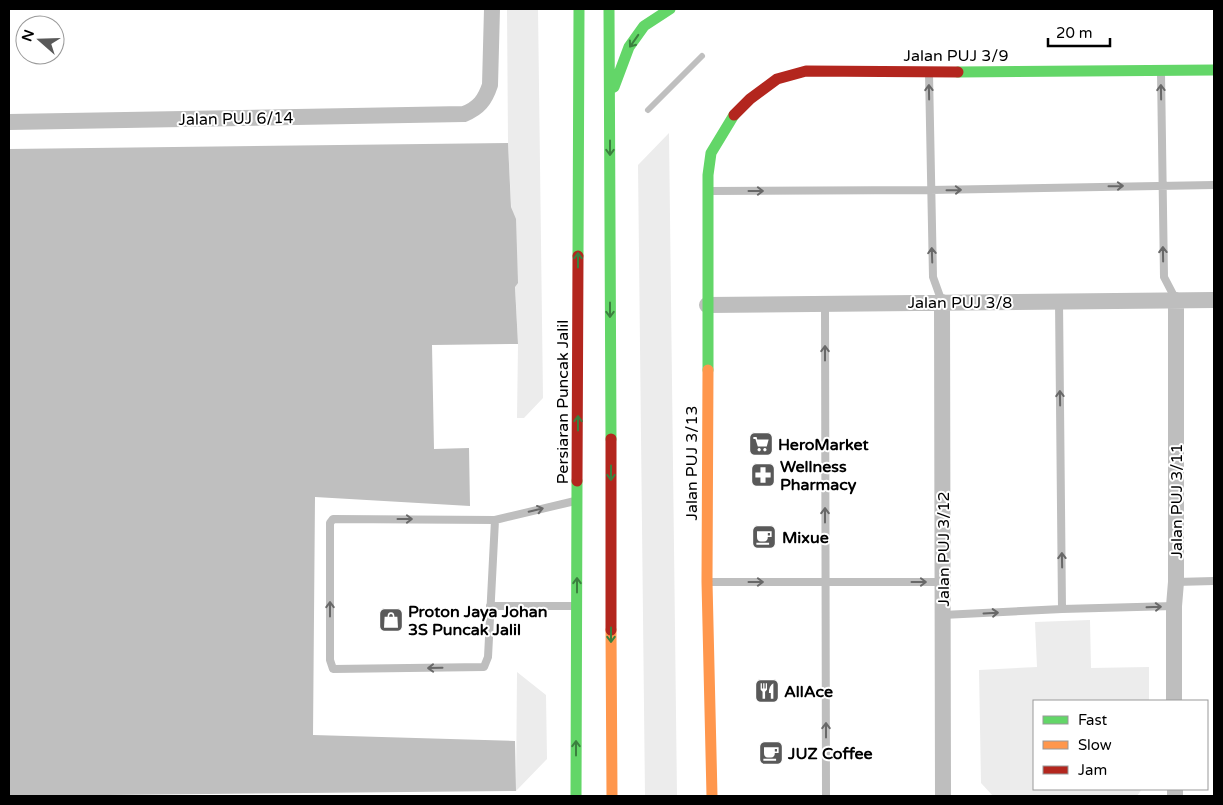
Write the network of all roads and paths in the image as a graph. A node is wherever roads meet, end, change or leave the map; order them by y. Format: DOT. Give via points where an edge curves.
graph roads {
  1 [pos="492,9"];
  2 [pos="580,9"];
  3 [pos="609,9"];
  4 [pos="670,9"];
  5 [pos="1161,70"];
  6 [pos="1214,70"];
  7 [pos="928,72"];
  8 [pos="610,99"];
  9 [pos="9,122"];
  10 [pos="722,133"];
  11 [pos="1214,185"];
  12 [pos="1162,186"];
  13 [pos="930,190"];
  14 [pos="708,191"];
  15 [pos="1176,300"];
  16 [pos="1214,300"];
  17 [pos="1059,301"];
  18 [pos="942,302"];
  19 [pos="825,303"];
  20 [pos="707,305"];
  21 [pos="578,500"];
  22 [pos="495,520"];
  23 [pos="1214,581"];
  24 [pos="707,582"];
  25 [pos="826,582"];
  26 [pos="943,582"];
  27 [pos="1176,582"];
  28 [pos="490,606"];
  29 [pos="577,606"];
  30 [pos="1174,606"];
  31 [pos="1062,609"];
  32 [pos="942,615"];
  33 [pos="1174,700"];
  34 [pos="576,796"];
  35 [pos="612,796"];
  36 [pos="712,796"];
  37 [pos="826,796"];
  38 [pos="943,796"];
  1 -- 9 [label="street, Jalan PUJ 6/14" via="490,85 480,105 464,114"];
  21 -- 2 [label="main road, Persiaran Puncak Jalil, one-way"];
  3 -- 8 [label="main road"];
  4 -- 8 [label="main road, one-way" via="644,26 629,47"];
  5 -- 6 [label="main road, Jalan PUJ 3/9"];
  5 -- 7 [label="main road, Jalan PUJ 3/9"];
  12 -- 5 [label="lane, one-way"];
  7 -- 10 [label="main road, Jalan PUJ 3/9" via="806,71 777,79 750,99"];
  13 -- 7 [label="lane, one-way"];
  8 -- 35 [label="main road, one-way"];
  10 -- 14 [label="main road, Jalan PUJ 3/13" via="711,153"];
  11 -- 12 [label="lane"];
  13 -- 12 [label="lane, one-way"];
  15 -- 12 [label="lane, one-way" via="1164,277"];
  14 -- 13 [label="lane, one-way"];
  18 -- 13 [label="lane, one-way" via="933,277"];
  14 -- 20 [label="main road, Jalan PUJ 3/13"];
  15 -- 16 [label="street, Jalan PUJ 3/8"];
  15 -- 17 [label="street, Jalan PUJ 3/8"];
  15 -- 27 [label="street, Jalan PUJ 3/11"];
  17 -- 18 [label="street, Jalan PUJ 3/8"];
  31 -- 17 [label="lane, one-way"];
  18 -- 19 [label="street, Jalan PUJ 3/8"];
  18 -- 26 [label="street, Jalan PUJ 3/12"];
  19 -- 20 [label="street, Jalan PUJ 3/8"];
  25 -- 19 [label="lane, one-way"];
  20 -- 24 [label="main road, Jalan PUJ 3/13"];
  22 -- 21 [label="lane, one-way"];
  29 -- 21 [label="main road, Persiaran Puncak Jalil, one-way"];
  22 -- 28 [label="lane"];
  28 -- 22 [label="lane, one-way" via="488,657 484,667 346,670 333,669 331,665 330,523 333,519"];
  23 -- 27 [label="lane"];
  24 -- 25 [label="lane, one-way"];
  24 -- 36 [label="main road, Jalan PUJ 3/13"];
  25 -- 26 [label="lane, one-way"];
  37 -- 25 [label="lane, one-way"];
  26 -- 32 [label="street, Jalan PUJ 3/12"];
  27 -- 30 [label="street, Jalan PUJ 3/11"];
  28 -- 29 [label="lane"];
  34 -- 29 [label="main road, Persiaran Puncak Jalil, one-way"];
  31 -- 30 [label="lane, one-way"];
  30 -- 33 [label="street, Jalan PUJ 3/11"];
  32 -- 31 [label="lane, one-way"];
  32 -- 38 [label="street, Jalan PUJ 3/12"];
}
